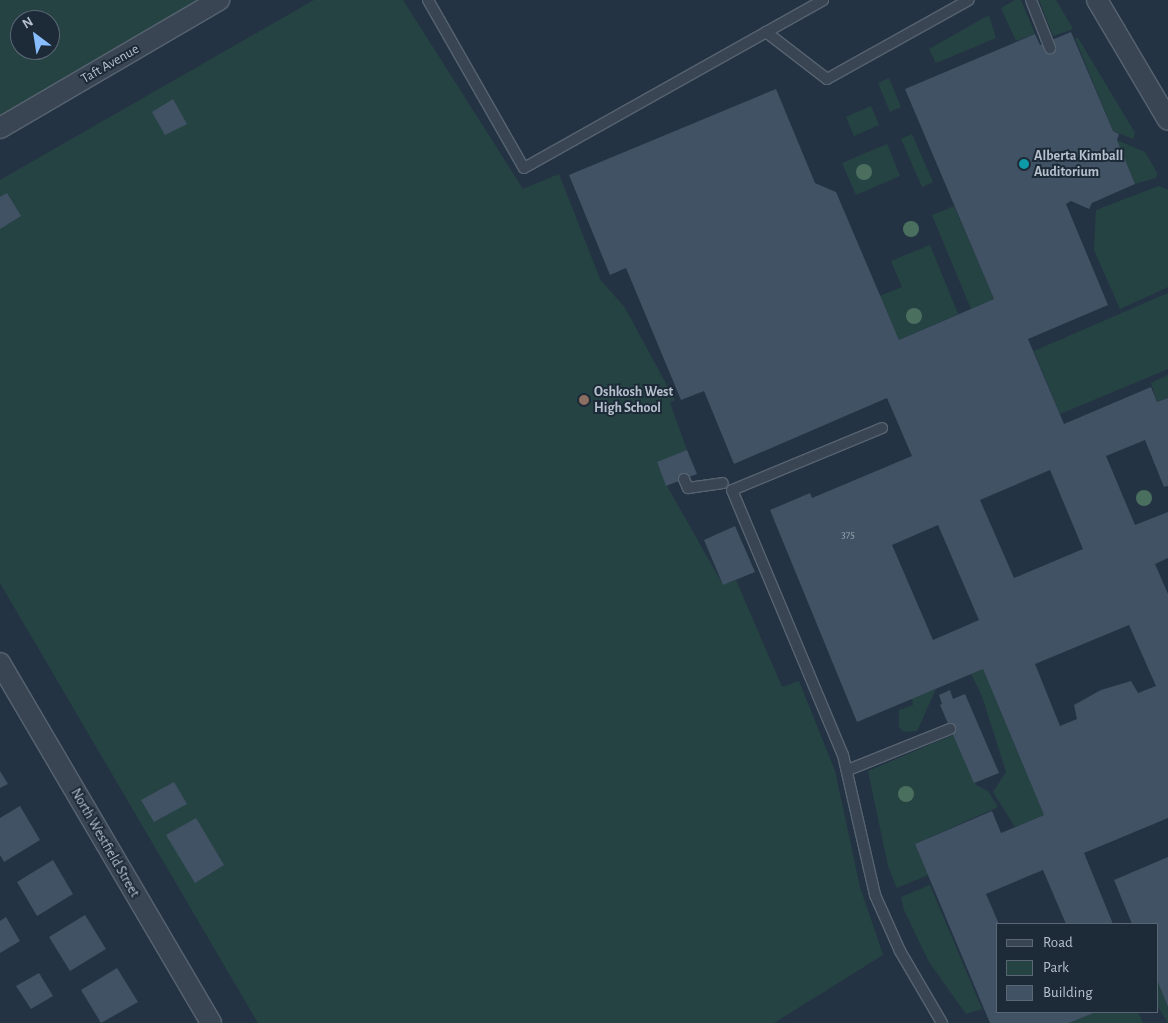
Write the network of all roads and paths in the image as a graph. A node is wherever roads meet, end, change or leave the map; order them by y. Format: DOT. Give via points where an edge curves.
graph roads {
  1 [pos="219,0"];
  2 [pos="428,0"];
  3 [pos="823,0"];
  4 [pos="969,0"];
  5 [pos="1031,0"];
  6 [pos="1097,0"];
  7 [pos="766,32"];
  8 [pos="1050,48"];
  9 [pos="1168,120"];
  10 [pos="0,128"];
  11 [pos="882,428"];
  12 [pos="684,479"];
  13 [pos="723,483"];
  14 [pos="0,663"];
  15 [pos="950,729"];
  16 [pos="848,770"];
  17 [pos="211,1023"];
  18 [pos="942,1023"];
  1 -- 10 [label="street, Taft Avenue"];
  2 -- 7 [label="lane" via="524,168"];
  3 -- 7 [label="lane"];
  4 -- 7 [label="lane" via="826,78"];
  5 -- 8 [label="lane"];
  6 -- 9 [label="street"];
  11 -- 16 [label="lane" via="732,490 826,709"];
  12 -- 13 [label="lane" via="688,488"];
  14 -- 17 [label="street, North Westfield Street"];
  15 -- 16 [label="lane"];
  16 -- 18 [label="lane" via="875,895 900,951"];
}
